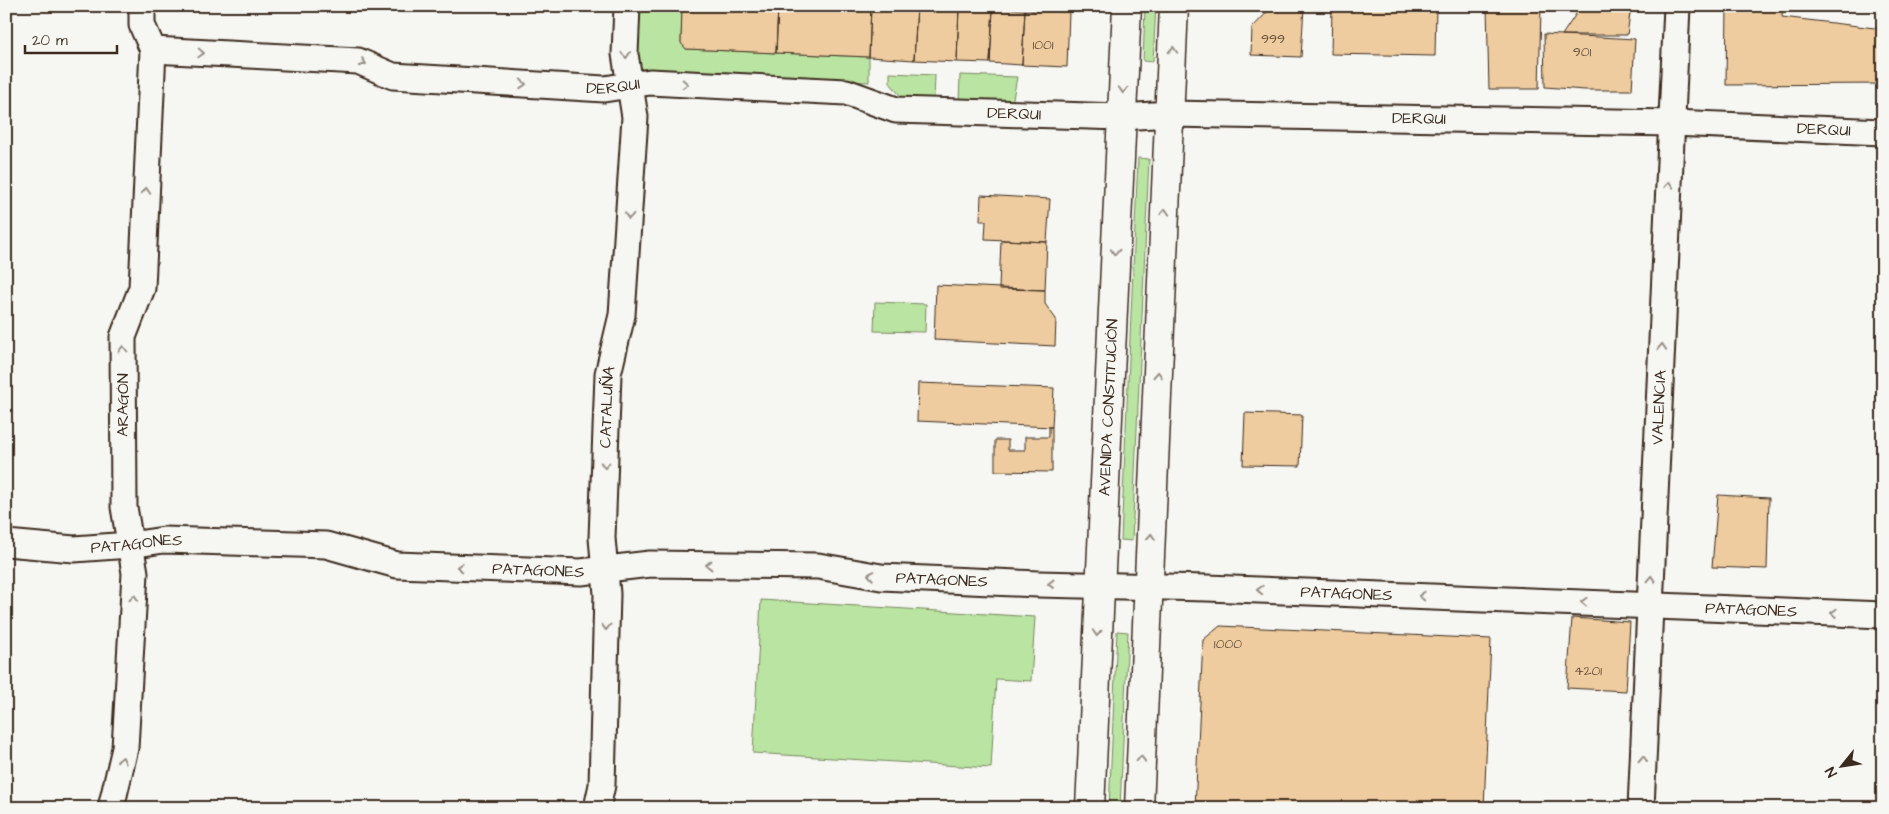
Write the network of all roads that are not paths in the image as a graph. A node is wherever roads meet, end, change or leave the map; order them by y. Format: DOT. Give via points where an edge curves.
graph roads {
  1 [pos="142,6"];
  2 [pos="627,6"];
  3 [pos="1127,6"];
  4 [pos="1174,6"];
  5 [pos="1677,6"];
  6 [pos="153,50"];
  7 [pos="630,85"];
  8 [pos="1170,114"];
  9 [pos="1121,117"];
  10 [pos="1672,123"];
  11 [pos="1883,132"];
  12 [pos="6,543"];
  13 [pos="130,545"];
  14 [pos="605,569"];
  15 [pos="1099,584"];
  16 [pos="1149,586"];
  17 [pos="1650,604"];
  18 [pos="1883,615"];
  19 [pos="111,808"];
  20 [pos="597,808"];
  21 [pos="1090,808"];
  22 [pos="1139,808"];
  23 [pos="1641,808"];
  1 -- 6 [label="street, ARAGÓN" via="142,25"];
  2 -- 7 [label="street, CATALUÑA, one-way" via="625,54"];
  3 -- 9 [label="main road, AVENIDA CONSTITUCIÓN, one-way"];
  8 -- 4 [label="main road, one-way"];
  5 -- 10 [label="street, VALENCIA"];
  6 -- 7 [label="street, DERQUI, one-way" via="358,61 393,76 604,89"];
  13 -- 6 [label="street, ARAGÓN, one-way" via="124,507 123,337 142,288"];
  7 -- 9 [label="street, DERQUI, one-way" via="650,82 846,92 896,110"];
  7 -- 14 [label="street, CATALUÑA, one-way" via="635,117 622,315 608,374 602,538"];
  8 -- 9 [label="street, DERQUI"];
  8 -- 10 [label="street, DERQUI"];
  16 -- 8 [label="main road, one-way"];
  9 -- 15 [label="main road, AVENIDA CONSTITUCIÓN, one-way"];
  10 -- 11 [label="street, DERQUI"];
  17 -- 10 [label="street, VALENCIA, one-way"];
  12 -- 13 [label="street, PATAGONES" via="74,549"];
  14 -- 13 [label="street, PATAGONES, one-way" via="582,572 397,565 326,546 164,540"];
  19 -- 13 [label="street, ARAGÓN, one-way" via="125,748 135,574"];
  15 -- 14 [label="street, PATAGONES, one-way" via="881,577 818,566 650,564"];
  14 -- 20 [label="street, CATALUÑA, one-way" via="602,785"];
  15 -- 16 [label="street, PATAGONES"];
  15 -- 21 [label="main road, AVENIDA CONSTITUCIÓN, one-way"];
  17 -- 16 [label="street, PATAGONES, one-way"];
  22 -- 16 [label="main road, one-way"];
  18 -- 17 [label="street, PATAGONES, one-way"];
  23 -- 17 [label="street, VALENCIA, one-way"];
}
